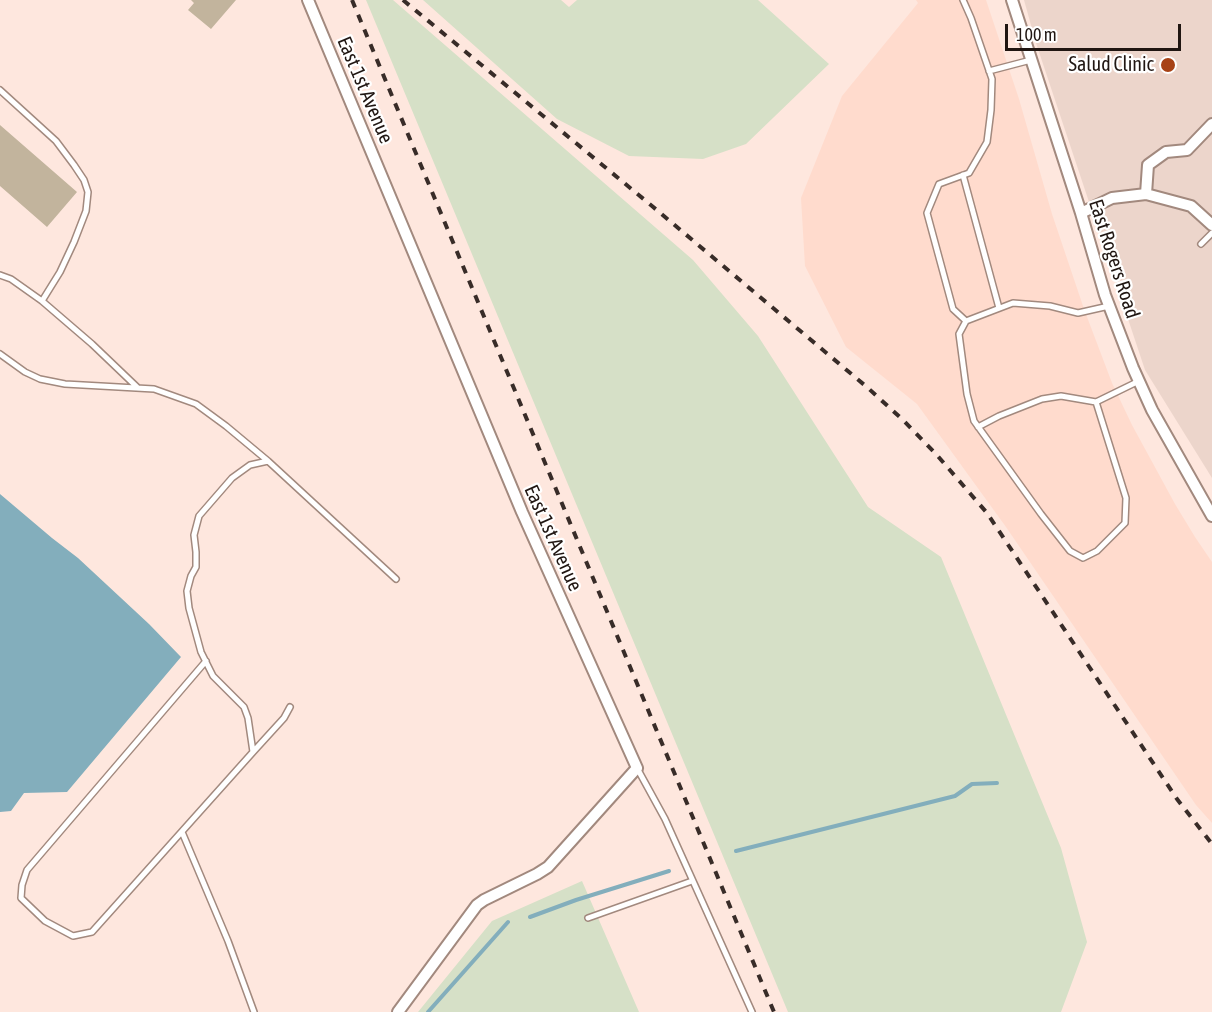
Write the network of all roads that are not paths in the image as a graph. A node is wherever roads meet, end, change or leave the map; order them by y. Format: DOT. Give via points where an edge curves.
graph roads {
  1 [pos="308,0"];
  2 [pos="963,0"];
  3 [pos="1012,0"];
  4 [pos="1032,60"];
  5 [pos="989,71"];
  6 [pos="0,90"];
  7 [pos="1212,124"];
  8 [pos="963,175"];
  9 [pos="1146,194"];
  10 [pos="1081,213"];
  11 [pos="1212,225"];
  12 [pos="1212,233"];
  13 [pos="1202,244"];
  14 [pos="0,275"];
  15 [pos="42,301"];
  16 [pos="1109,306"];
  17 [pos="999,308"];
  18 [pos="966,321"];
  19 [pos="0,354"];
  20 [pos="1139,381"];
  21 [pos="138,388"];
  22 [pos="1096,402"];
  23 [pos="978,427"];
  24 [pos="268,461"];
  25 [pos="1212,516"];
  26 [pos="396,579"];
  27 [pos="206,662"];
  28 [pos="290,707"];
  29 [pos="253,752"];
  30 [pos="637,768"];
  31 [pos="182,832"];
  32 [pos="692,881"];
  33 [pos="588,918"];
  34 [pos="254,1012"];
  35 [pos="398,1012"];
  36 [pos="752,1012"];
  1 -- 30 [label="street, East 1st Avenue" via="522,512"];
  2 -- 5 [label="lane"];
  3 -- 4 [label="street, East Rogers Road"];
  4 -- 5 [label="lane"];
  4 -- 10 [label="street, East Rogers Road"];
  5 -- 8 [label="lane" via="992,79 987,142 969,173"];
  6 -- 15 [label="lane" via="56,141 88,192 86,211 74,242"];
  7 -- 9 [label="street" via="1187,150 1166,152 1148,165"];
  8 -- 17 [label="lane"];
  8 -- 18 [label="lane" via="939,184 927,213 953,309"];
  9 -- 10 [label="street" via="1112,198"];
  9 -- 11 [label="street" via="1191,206"];
  10 -- 16 [label="street, East Rogers Road"];
  12 -- 13 [label="lane"];
  14 -- 15 [label="lane"];
  15 -- 21 [label="lane"];
  16 -- 17 [label="lane" via="1078,313 1014,303"];
  16 -- 20 [label="street, East Rogers Road"];
  17 -- 18 [label="lane"];
  18 -- 23 [label="lane" via="960,334 967,394"];
  19 -- 21 [label="lane" via="40,379"];
  20 -- 22 [label="lane"];
  20 -- 25 [label="street, East Rogers Road"];
  21 -- 24 [label="lane" via="154,389 196,404"];
  22 -- 23 [label="lane" via="1061,396 1042,399"];
  22 -- 23 [label="lane" via="1126,498 1125,523 1097,551 1083,558 1070,551"];
  24 -- 26 [label="lane"];
  24 -- 27 [label="lane" via="250,465 232,478 199,516 194,535 196,567 187,591"];
  27 -- 29 [label="lane" via="213,676 244,707"];
  27 -- 31 [label="lane" via="27,870 21,898 45,921 73,936 92,932"];
  28 -- 29 [label="lane"];
  29 -- 31 [label="lane"];
  30 -- 32 [label="lane"];
  30 -- 35 [label="street" via="548,867 477,904"];
  31 -- 34 [label="lane"];
  32 -- 33 [label="lane"];
  32 -- 36 [label="lane"];
}
